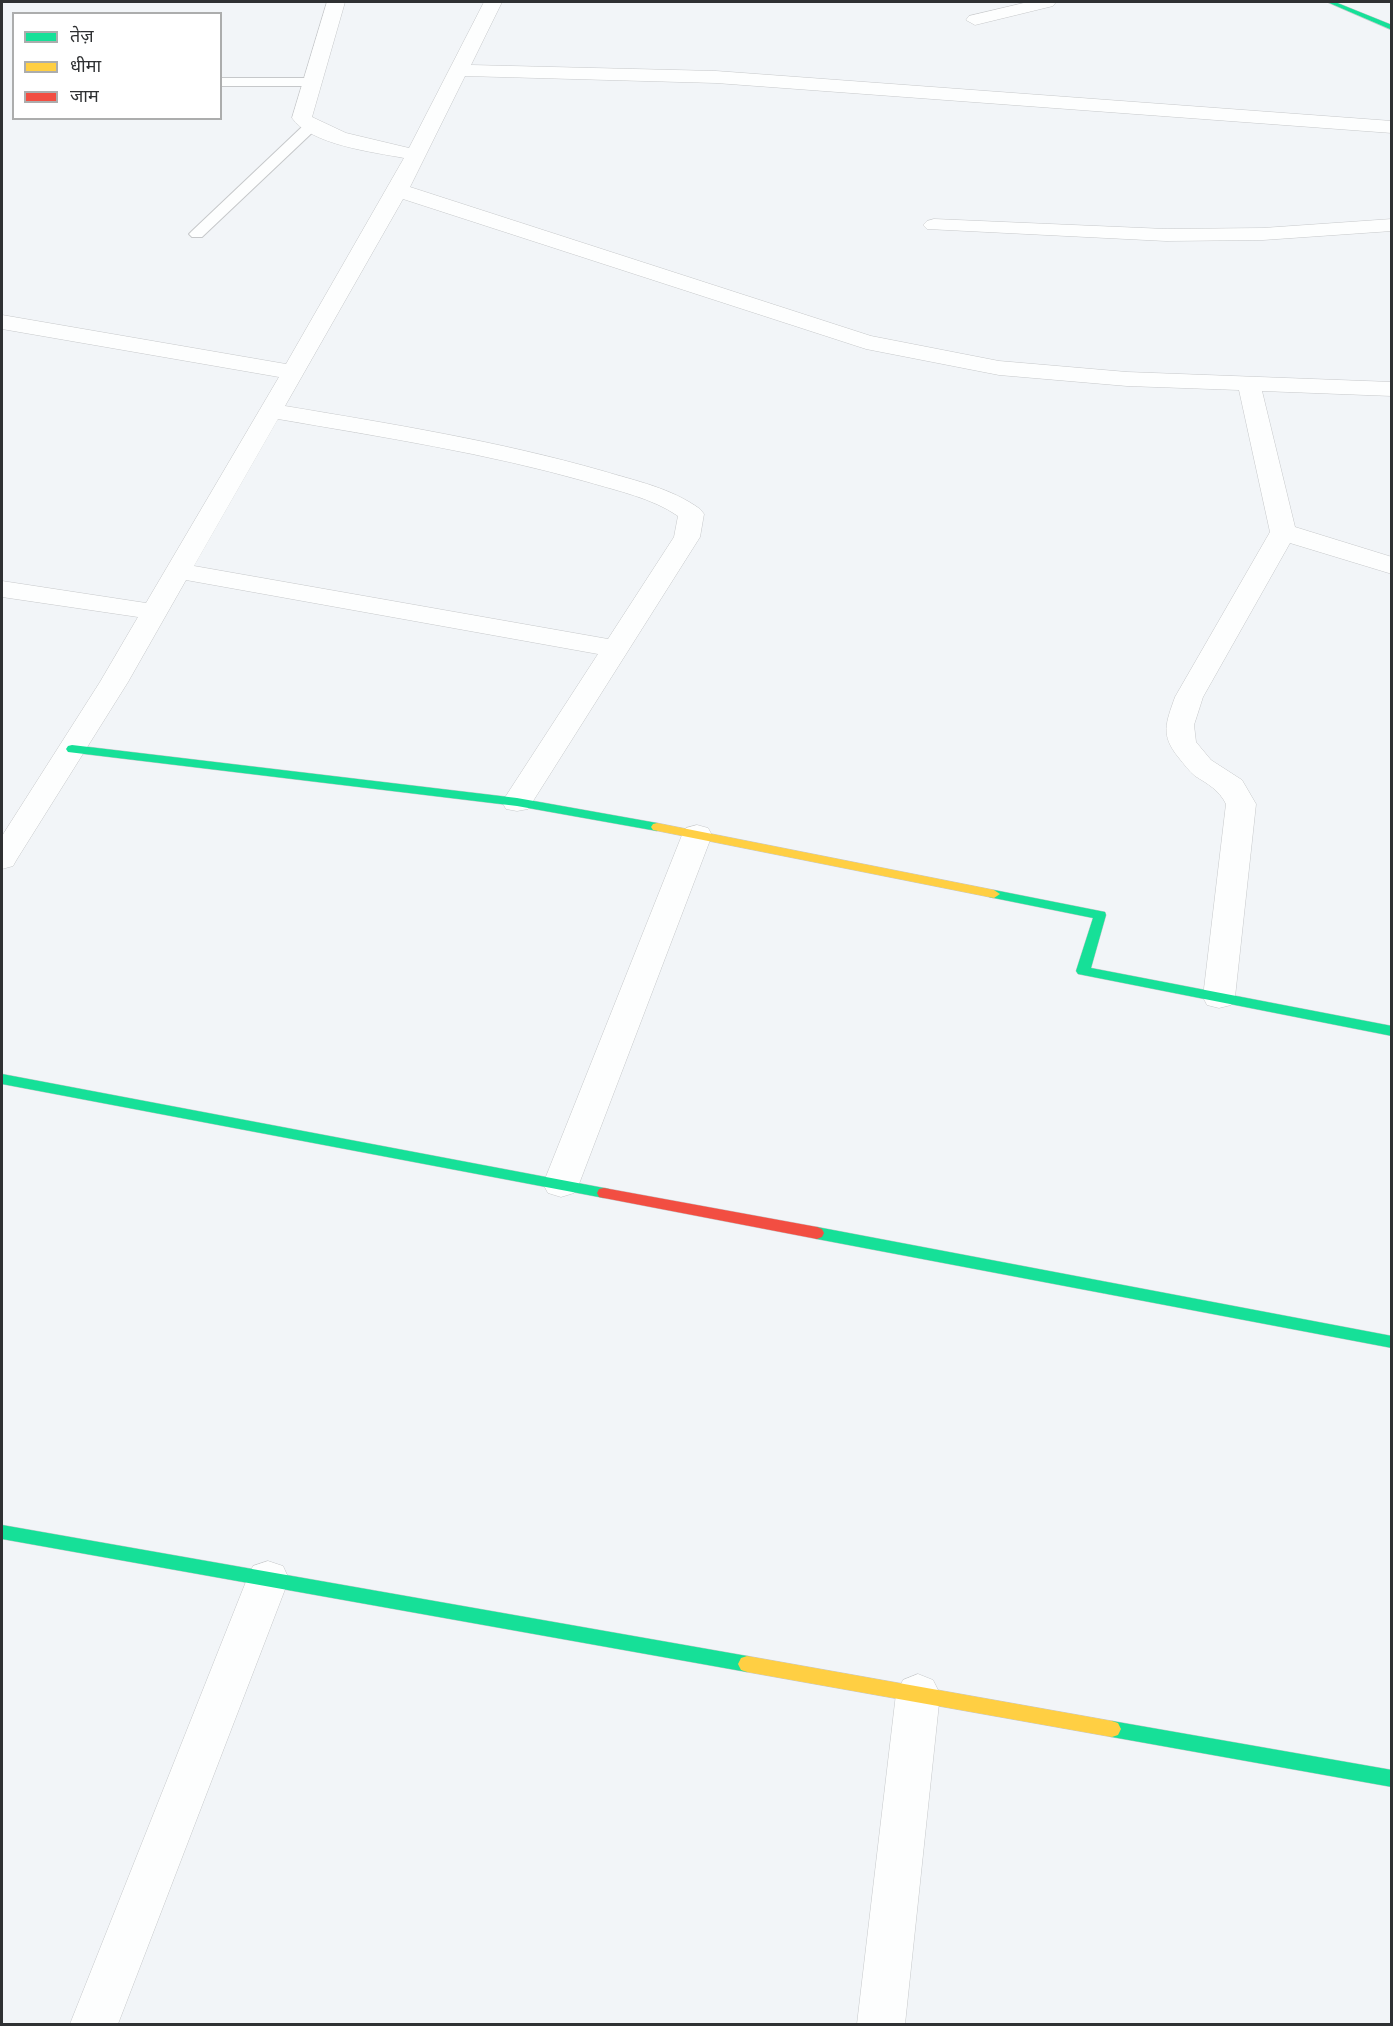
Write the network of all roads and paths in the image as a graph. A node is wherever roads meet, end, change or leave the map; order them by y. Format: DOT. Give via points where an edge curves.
graph roads {
  1 [pos="336,2"];
  2 [pos="493,2"];
  3 [pos="1047,2"];
  4 [pos="1330,2"];
  5 [pos="975,20"];
  6 [pos="1392,28"];
  7 [pos="458,70"];
  8 [pos="222,82"];
  9 [pos="311,82"];
  10 [pos="1392,126"];
  11 [pos="310,127"];
  12 [pos="416,155"];
  13 [pos="398,190"];
  14 [pos="934,225"];
  15 [pos="1392,225"];
  16 [pos="197,234"];
  17 [pos="2,322"];
  18 [pos="293,372"];
  19 [pos="1249,384"];
  20 [pos="1392,389"];
  21 [pos="271,411"];
  22 [pos="1284,532"];
  23 [pos="1392,566"];
  24 [pos="179,571"];
  25 [pos="2,589"];
  26 [pos="155,612"];
  27 [pos="615,649"];
  28 [pos="72,749"];
  29 [pos="517,802"];
  30 [pos="697,835"];
  31 [pos="2,859"];
  32 [pos="1219,997"];
  33 [pos="1392,1031"];
  34 [pos="2,1079"];
  35 [pos="561,1184"];
  36 [pos="1392,1342"];
  37 [pos="2,1532"];
  38 [pos="268,1579"];
  39 [pos="918,1694"];
  40 [pos="1392,1779"];
  41 [pos="94,2025"];
  42 [pos="881,2025"];
  1 -- 9 [label="street"];
  2 -- 7 [label="street"];
  3 -- 5 [label="street"];
  4 -- 6 [label="street"];
  7 -- 10 [label="street" via="716,77"];
  7 -- 12 [label="street"];
  8 -- 9 [label="lane"];
  9 -- 11 [label="street" via="302,118"];
  11 -- 12 [label="street"];
  11 -- 16 [label="lane"];
  12 -- 13 [label="street"];
  13 -- 18 [label="street"];
  13 -- 19 [label="street" via="866,342 999,368"];
  14 -- 15 [label="street" via="1166,235 1263,234"];
  17 -- 18 [label="street"];
  18 -- 21 [label="street"];
  19 -- 20 [label="street"];
  19 -- 22 [label="street"];
  21 -- 24 [label="street"];
  21 -- 27 [label="street" via="508,453 674,501 691,514 687,537"];
  22 -- 23 [label="street"];
  22 -- 32 [label="street" via="1189,697 1180,725 1182,743 1201,766 1232,787 1241,804"];
  24 -- 26 [label="street"];
  24 -- 27 [label="street"];
  25 -- 26 [label="street"];
  26 -- 28 [label="street"];
  27 -- 29 [label="street"];
  28 -- 29 [label="street"];
  28 -- 31 [label="street"];
  29 -- 30 [label="street"];
  30 -- 32 [label="street" via="1100,915 1083,971"];
  30 -- 35 [label="street"];
  32 -- 33 [label="street"];
  34 -- 35 [label="street"];
  35 -- 36 [label="street"];
  37 -- 38 [label="street"];
  38 -- 39 [label="street"];
  38 -- 41 [label="street"];
  39 -- 40 [label="street"];
  39 -- 42 [label="street"];
}
